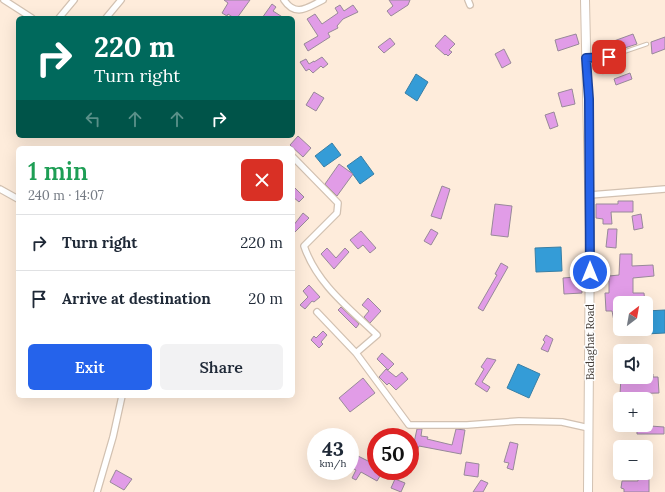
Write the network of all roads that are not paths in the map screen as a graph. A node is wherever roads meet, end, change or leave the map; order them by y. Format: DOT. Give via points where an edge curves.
graph roads {
  1 [pos="4,0"];
  2 [pos="74,0"];
  3 [pos="121,0"];
  4 [pos="284,0"];
  5 [pos="323,0"];
  6 [pos="586,0"];
  7 [pos="29,16"];
  8 [pos="61,16"];
  9 [pos="108,16"];
  10 [pos="647,44"];
  11 [pos="586,58"];
  12 [pos="602,58"];
  13 [pos="603,72"];
  14 [pos="295,159"];
  15 [pos="0,189"];
  16 [pos="665,189"];
  17 [pos="590,195"];
  18 [pos="16,199"];
  19 [pos="316,312"];
  20 [pos="356,353"];
  21 [pos="122,398"];
  22 [pos="589,428"];
  23 [pos="97,492"];
  24 [pos="588,492"];
  1 -- 7 [label="street"];
  2 -- 8 [label="street"];
  3 -- 9 [label="street"];
  4 -- 5 [label="street" via="294,10"];
  6 -- 11 [label="main road, Badaghat Road"];
  10 -- 12 [label="lane"];
  11 -- 12 [label="lane"];
  11 -- 17 [label="main road, Badaghat Road"];
  12 -- 13 [label="lane"];
  14 -- 20 [label="street" via="338,203 337,212 304,246 324,284 377,335"];
  15 -- 18 [label="street"];
  16 -- 17 [label="street"];
  17 -- 22 [label="main road, Badaghat Road"];
  19 -- 20 [label="street"];
  20 -- 22 [label="street" via="408,425 466,425 519,421 562,422"];
  21 -- 23 [label="street" via="114,437"];
  22 -- 24 [label="main road, Badaghat Road"];
}
